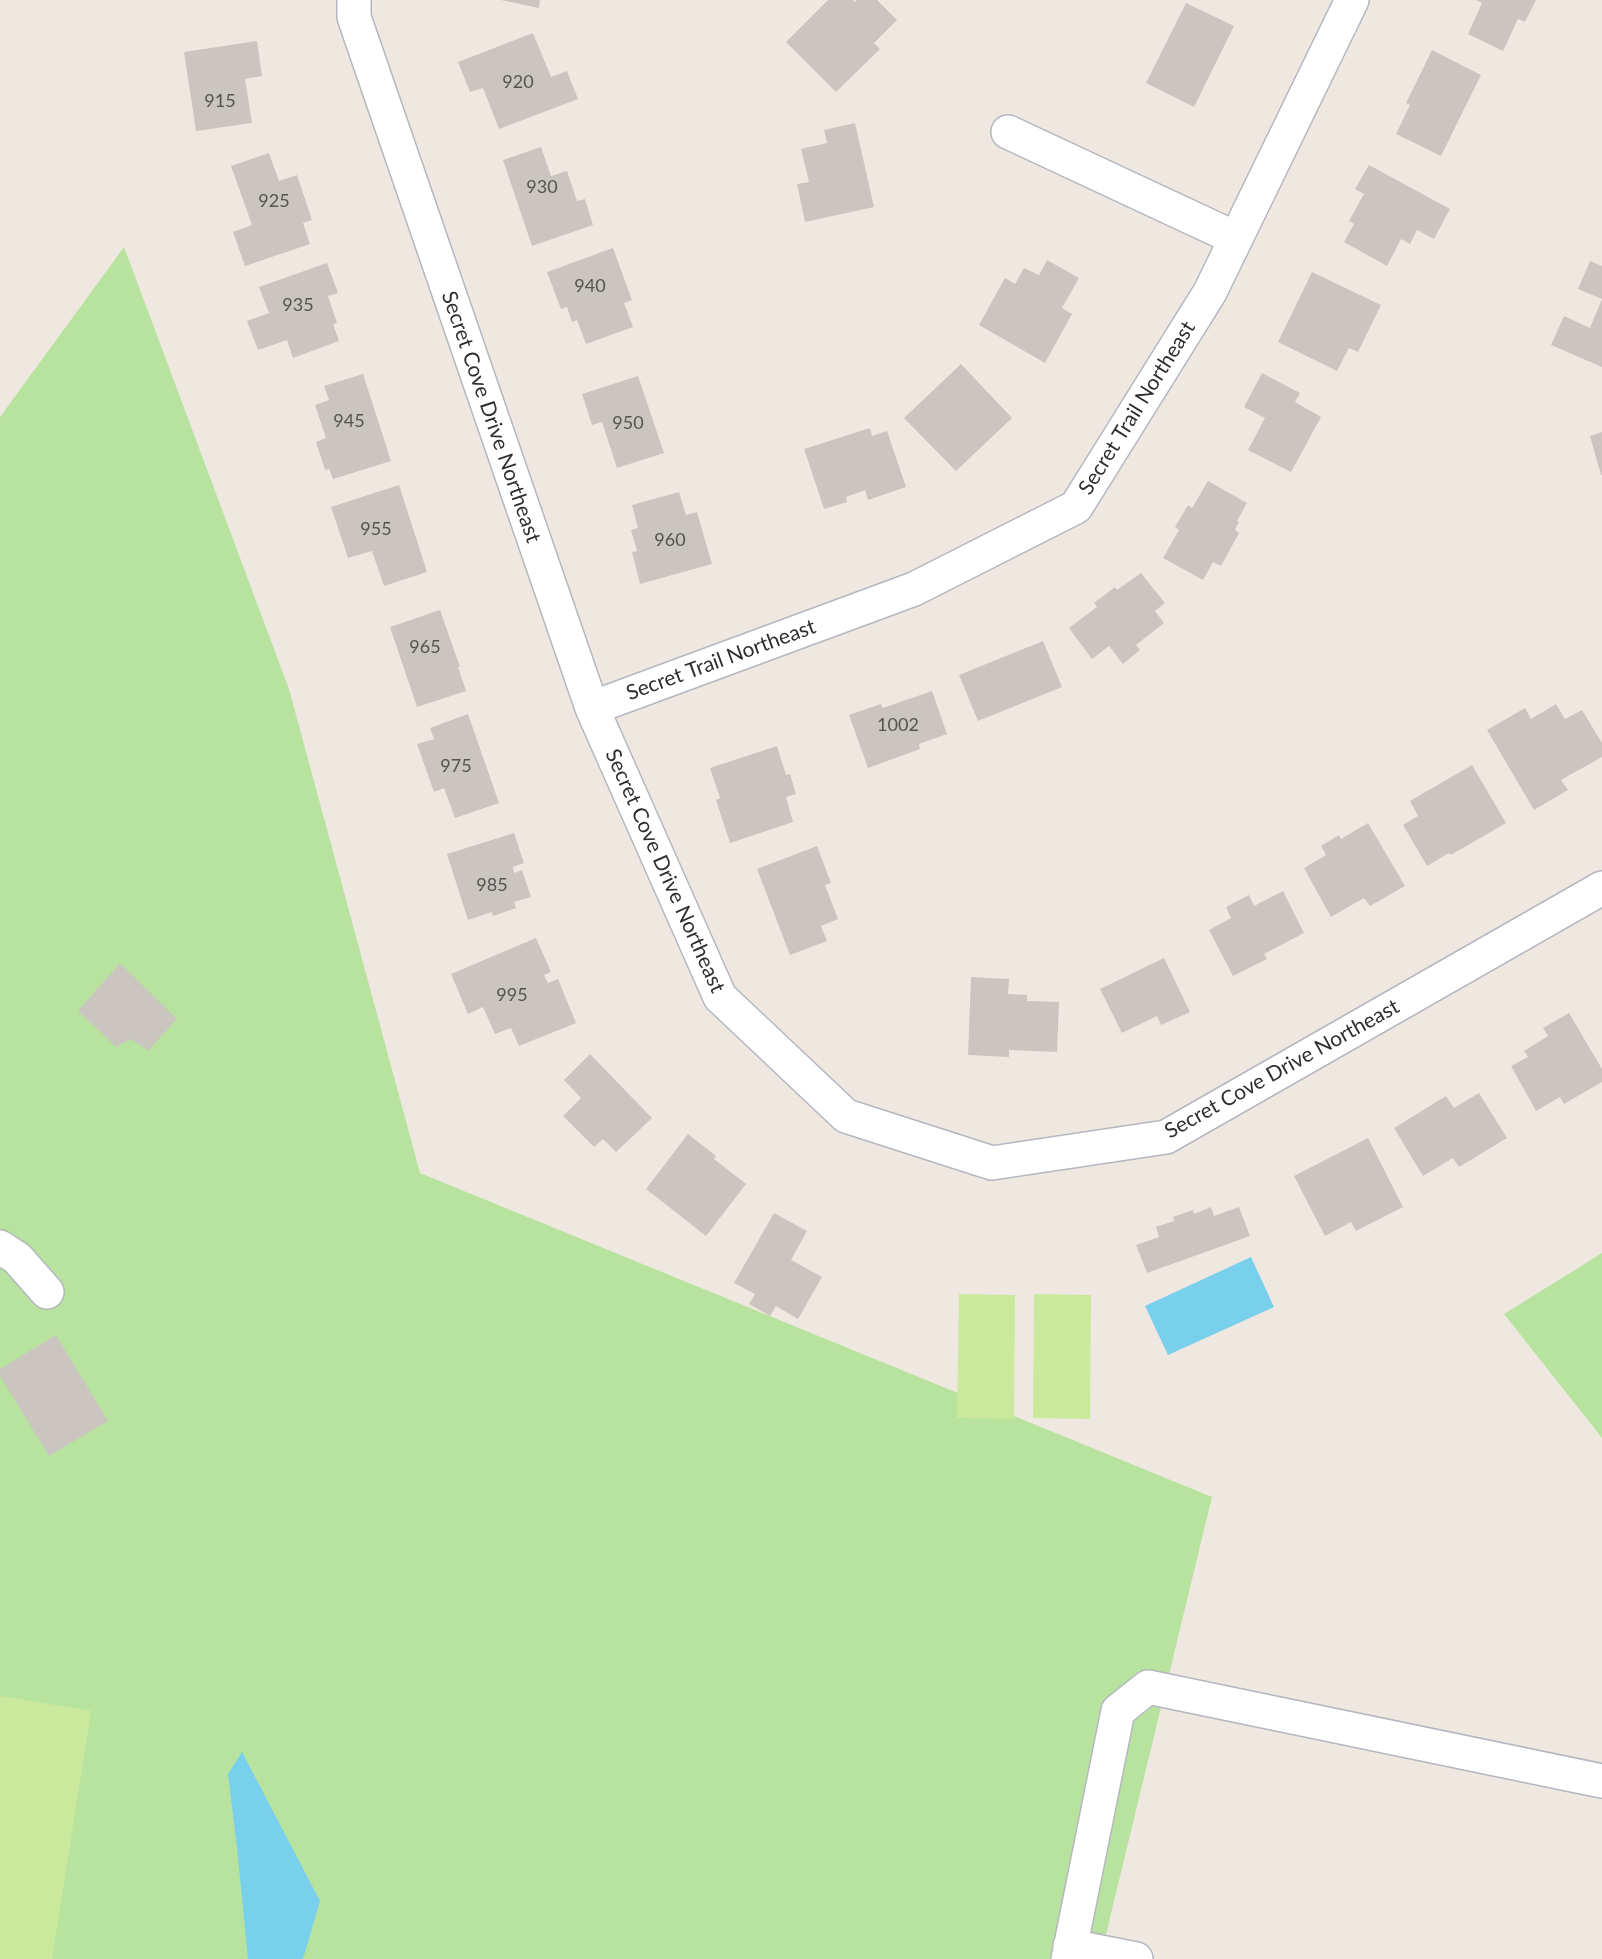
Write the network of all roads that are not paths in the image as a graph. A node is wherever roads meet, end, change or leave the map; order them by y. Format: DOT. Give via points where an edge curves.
graph roads {
  1 [pos="354,0"];
  2 [pos="1352,0"];
  3 [pos="1008,132"];
  4 [pos="1235,238"];
  5 [pos="592,708"];
  6 [pos="1602,888"];
  7 [pos="0,1247"];
  8 [pos="47,1292"];
  9 [pos="1602,1781"];
  10 [pos="1069,1952"];
  11 [pos="1136,1959"];
  1 -- 5 [label="street, Secret Cove Drive Northeast" via="354,17"];
  2 -- 4 [label="street, Secret Trail Northeast"];
  3 -- 4 [label="street"];
  4 -- 5 [label="street, Secret Trail Northeast" via="1210,292 1076,507 914,589"];
  5 -- 6 [label="street, Secret Cove Drive Northeast" via="720,997 846,1116 992,1163 1166,1137"];
  7 -- 8 [label="street" via="17,1258"];
  9 -- 10 [label="street" via="1148,1687 1118,1711"];
  10 -- 11 [label="street"];
}
